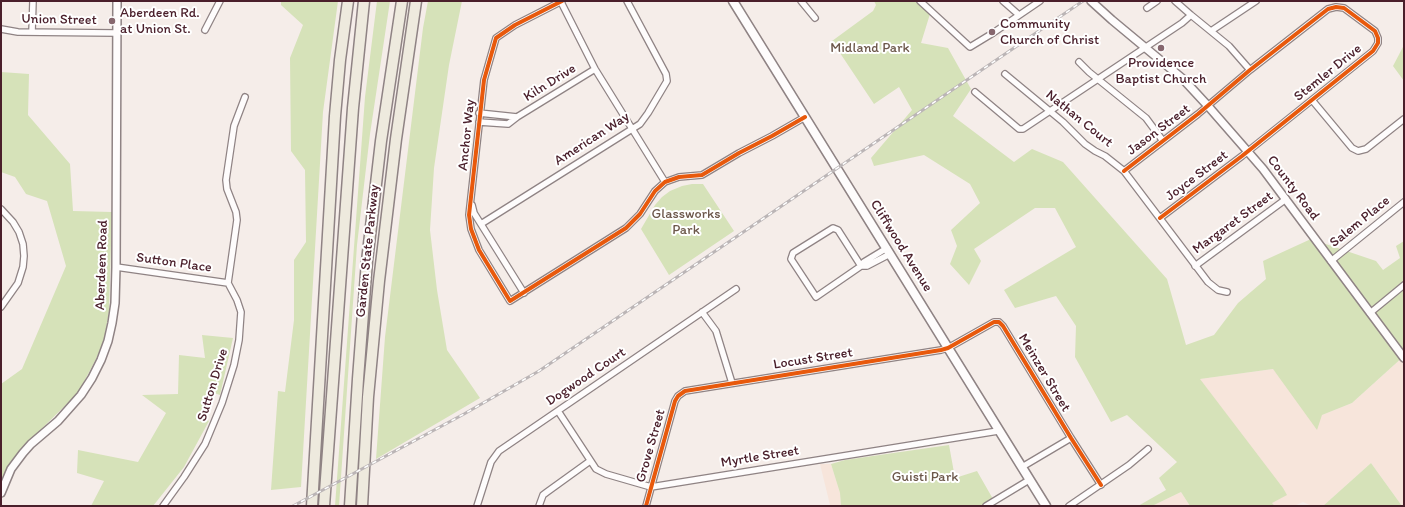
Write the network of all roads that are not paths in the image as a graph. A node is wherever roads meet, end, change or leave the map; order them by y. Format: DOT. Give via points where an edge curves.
graph roads {
  1 [pos="33,1"];
  2 [pos="117,1"];
  3 [pos="220,1"];
  4 [pos="348,1"];
  5 [pos="364,1"];
  6 [pos="402,1"];
  7 [pos="416,1"];
  8 [pos="627,1"];
  9 [pos="733,1"];
  10 [pos="802,1"];
  11 [pos="920,1"];
  12 [pos="1003,1"];
  13 [pos="1040,1"];
  14 [pos="1091,1"];
  15 [pos="1157,1"];
  16 [pos="1175,1"];
  17 [pos="1256,1"];
  18 [pos="561,2"];
  19 [pos="1146,8"];
  20 [pos="1019,15"];
  21 [pos="1190,15"];
  22 [pos="815,18"];
  23 [pos="1,29"];
  24 [pos="205,30"];
  25 [pos="1211,31"];
  26 [pos="32,32"];
  27 [pos="116,33"];
  28 [pos="1145,48"];
  29 [pos="1079,62"];
  30 [pos="595,69"];
  31 [pos="1250,70"];
  32 [pos="1005,74"];
  33 [pos="1098,80"];
  34 [pos="975,92"];
  35 [pos="245,97"];
  36 [pos="1312,100"];
  37 [pos="1208,106"];
  38 [pos="1050,112"];
  39 [pos="479,113"];
  40 [pos="518,117"];
  41 [pos="805,117"];
  42 [pos="1404,119"];
  43 [pos="479,122"];
  44 [pos="632,128"];
  45 [pos="1163,141"];
  46 [pos="1248,151"];
  47 [pos="1124,171"];
  48 [pos="665,182"];
  49 [pos="1286,199"];
  50 [pos="471,202"];
  51 [pos="1404,202"];
  52 [pos="1,209"];
  53 [pos="1160,218"];
  54 [pos="480,224"];
  55 [pos="888,251"];
  56 [pos="1331,260"];
  57 [pos="861,266"];
  58 [pos="1195,266"];
  59 [pos="116,267"];
  60 [pos="228,283"];
  61 [pos="1404,285"];
  62 [pos="736,290"];
  63 [pos="1227,292"];
  64 [pos="524,293"];
  65 [pos="1,307"];
  66 [pos="702,312"];
  67 [pos="1370,313"];
  68 [pos="948,348"];
  69 [pos="1404,358"];
  70 [pos="732,383"];
  71 [pos="682,393"];
  72 [pos="558,411"];
  73 [pos="998,431"];
  74 [pos="1071,438"];
  75 [pos="1148,449"];
  76 [pos="590,461"];
  77 [pos="1022,467"];
  78 [pos="1029,480"];
  79 [pos="1101,484"];
  80 [pos="651,487"];
  81 [pos="1,493"];
  82 [pos="162,506"];
  83 [pos="312,506"];
  84 [pos="324,506"];
  85 [pos="350,506"];
  86 [pos="362,506"];
  87 [pos="477,506"];
  88 [pos="539,506"];
  89 [pos="646,506"];
  90 [pos="986,506"];
  91 [pos="1046,506"];
  92 [pos="1069,506"];
  1 -- 26 [label="street"];
  2 -- 27 [label="street, Aberdeen Road"];
  3 -- 24 [label="street"];
  4 -- 83 [label="highway" via="334,116"];
  5 -- 84 [label="highway, Garden State Parkway" via="353,101"];
  6 -- 85 [label="highway, Garden State Parkway" via="380,149 367,261"];
  7 -- 86 [label="highway, Garden State Parkway" via="398,117 379,274"];
  8 -- 44 [label="street, American Way" via="664,68 667,81 640,124"];
  9 -- 41 [label="main road, Cliffwood Avenue"];
  10 -- 22 [label="street"];
  11 -- 20 [label="street" via="970,47"];
  12 -- 20 [label="street"];
  13 -- 20 [label="street"];
  14 -- 28 [label="street, County Road"];
  15 -- 19 [label="street"];
  16 -- 21 [label="street"];
  17 -- 25 [label="street"];
  18 -- 30 [label="street"];
  18 -- 39 [label="street, Anchor Way" via="515,25 496,38 484,80"];
  21 -- 25 [label="street"];
  21 -- 28 [label="street"];
  23 -- 26 [label="street, Union Street" via="11,32"];
  25 -- 31 [label="street" via="1230,46"];
  26 -- 27 [label="street, Union Street"];
  27 -- 59 [label="street, Aberdeen Road"];
  28 -- 33 [label="street"];
  28 -- 37 [label="street, County Road" via="1183,79"];
  29 -- 33 [label="street"];
  30 -- 40 [label="street, Kiln Drive"];
  30 -- 44 [label="street"];
  31 -- 36 [label="street, Stemler Drive" via="1328,9 1336,6 1344,8 1373,28 1378,43 1373,51"];
  31 -- 37 [label="street, Stemler Drive"];
  32 -- 38 [label="street, Nathan Court"];
  33 -- 38 [label="street"];
  33 -- 45 [label="street" via="1146,118"];
  34 -- 38 [label="street" via="1021,129 1027,128"];
  35 -- 60 [label="street" via="234,126 226,180 236,212"];
  36 -- 42 [label="street" via="1352,148 1358,151 1366,149"];
  36 -- 46 [label="street, Stemler Drive"];
  37 -- 45 [label="street, Jason Street"];
  37 -- 46 [label="street, County Road"];
  38 -- 47 [label="street, Nathan Court" via="1086,144"];
  39 -- 40 [label="street, Kiln Drive"];
  39 -- 43 [label="street, Anchor Way"];
  40 -- 43 [label="street, Kiln Drive" via="508,124"];
  41 -- 48 [label="street" via="702,175 679,177"];
  41 -- 55 [label="main road, Cliffwood Avenue"];
  43 -- 50 [label="street, Anchor Way"];
  44 -- 48 [label="street"];
  44 -- 54 [label="street, American Way"];
  45 -- 47 [label="street, Jason Street"];
  46 -- 49 [label="street, County Road"];
  46 -- 53 [label="street, Joyce Street"];
  47 -- 53 [label="street, Nathan Court"];
  48 -- 64 [label="street" via="626,228"];
  49 -- 56 [label="street, County Road"];
  49 -- 58 [label="street, Margaret Street"];
  50 -- 54 [label="street, Anchor Way"];
  50 -- 64 [label="street, Anchor Way" via="471,229 479,250 510,301"];
  51 -- 56 [label="street, Salem Place"];
  52 -- 65 [label="street" via="19,232 24,256 20,278"];
  53 -- 58 [label="street, Nathan Court"];
  54 -- 64 [label="street, Anchor Way"];
  55 -- 57 [label="street" via="864,262"];
  55 -- 68 [label="main road, Cliffwood Avenue"];
  56 -- 67 [label="street, County Road"];
  57 -- 57 [label="street" via="816,297 791,259 793,253 832,228 838,230"];
  58 -- 63 [label="street, Nathan Court" via="1213,287"];
  59 -- 60 [label="street, Sutton Place"];
  59 -- 81 [label="street, Aberdeen Road" via="112,323 108,341 92,378 69,410 20,457"];
  60 -- 82 [label="street, Sutton Drive" via="240,307 241,318 229,385 205,444"];
  61 -- 67 [label="street"];
  62 -- 66 [label="street, Dogwood Court"];
  66 -- 70 [label="street" via="716,331"];
  66 -- 72 [label="street, Dogwood Court"];
  67 -- 69 [label="street, County Road"];
  68 -- 70 [label="street, Locust Street"];
  68 -- 73 [label="main road, Cliffwood Avenue"];
  68 -- 74 [label="street, Meinzer Street" via="990,323 1001,324"];
  70 -- 71 [label="street, Locust Street"];
  71 -- 80 [label="street, Grove Street" via="675,401"];
  72 -- 76 [label="street, Myrtle Street"];
  72 -- 87 [label="street, Dogwood Court" via="499,451 491,462"];
  73 -- 77 [label="main road, Cliffwood Avenue"];
  73 -- 80 [label="street, Myrtle Street"];
  74 -- 77 [label="street"];
  74 -- 79 [label="street, Meinzer Street"];
  75 -- 79 [label="street"];
  76 -- 80 [label="street, Myrtle Street" via="601,472"];
  76 -- 88 [label="street" via="543,495"];
  77 -- 78 [label="main road, Cliffwood Avenue"];
  78 -- 90 [label="street"];
  78 -- 91 [label="main road, Cliffwood Avenue"];
  79 -- 92 [label="street"];
  80 -- 89 [label="street, Grove Street"];
}
